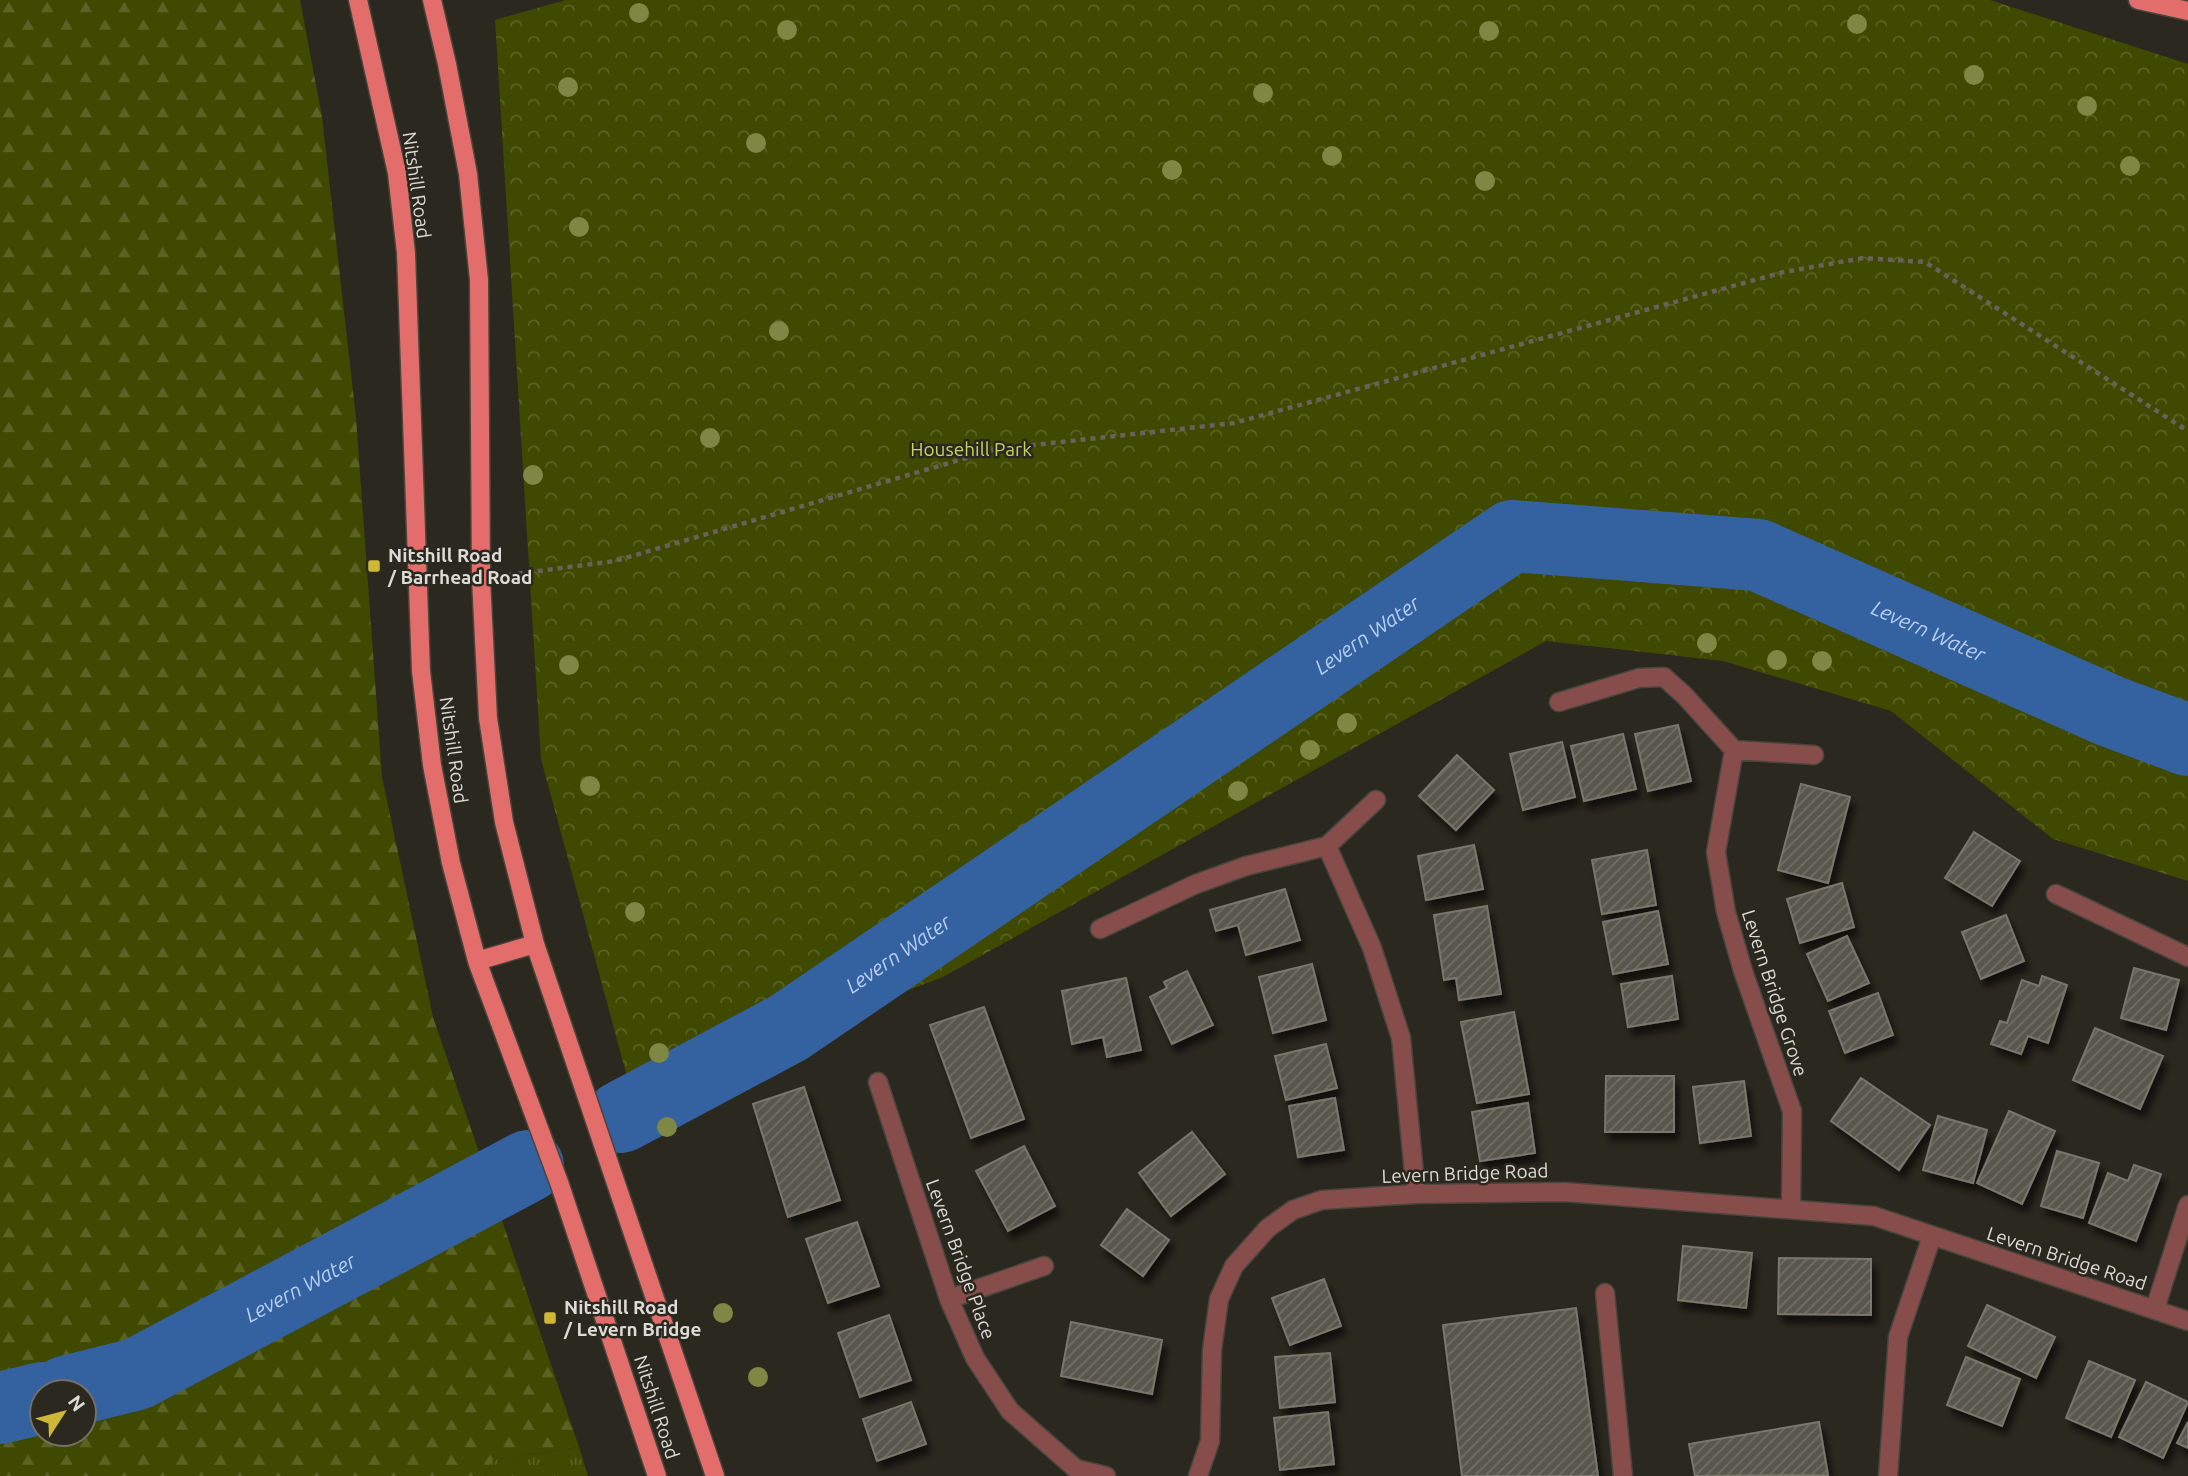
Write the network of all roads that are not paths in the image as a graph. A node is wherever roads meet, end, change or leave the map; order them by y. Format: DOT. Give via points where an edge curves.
graph roads {
  1 [pos="358,0"];
  2 [pos="432,0"];
  3 [pos="2138,0"];
  4 [pos="2188,11"];
  5 [pos="1559,702"];
  6 [pos="1734,750"];
  7 [pos="1814,755"];
  8 [pos="1376,800"];
  9 [pos="1327,846"];
  10 [pos="2056,894"];
  11 [pos="1100,929"];
  12 [pos="536,944"];
  13 [pos="2188,957"];
  14 [pos="477,961"];
  15 [pos="878,1082"];
  16 [pos="1416,1194"];
  17 [pos="2188,1205"];
  18 [pos="1791,1208"];
  19 [pos="1932,1236"];
  20 [pos="1044,1266"];
  21 [pos="1605,1293"];
  22 [pos="949,1298"];
  23 [pos="2155,1308"];
  24 [pos="2188,1321"];
  25 [pos="657,1476"];
  26 [pos="715,1476"];
  27 [pos="1105,1476"];
  28 [pos="1198,1476"];
  29 [pos="1623,1476"];
  30 [pos="1888,1476"];
  1 -- 14 [label="main road, Nitshill Road" via="397,173 406,253 418,620 432,765"];
  2 -- 12 [label="main road, Nitshill Road" via="468,174 479,280 481,579 490,731 504,822"];
  3 -- 4 [label="main road"];
  5 -- 6 [label="street" via="1639,678 1664,677"];
  6 -- 7 [label="street"];
  6 -- 18 [label="street, Levern Bridge Grove" via="1716,852 1726,912 1743,971 1792,1111"];
  8 -- 9 [label="street"];
  9 -- 11 [label="street" via="1196,884"];
  9 -- 16 [label="street" via="1372,948 1401,1038"];
  10 -- 13 [label="street"];
  12 -- 14 [label="main road"];
  12 -- 26 [label="main road, Nitshill Road"];
  14 -- 25 [label="main road, Nitshill Road" via="560,1185"];
  15 -- 22 [label="street, Levern Bridge Place"];
  16 -- 18 [label="street, Levern Bridge Road" via="1565,1192"];
  16 -- 28 [label="street, Levern Bridge Road" via="1322,1200 1293,1210 1268,1228 1234,1266 1219,1299 1212,1350 1210,1441"];
  17 -- 23 [label="street"];
  18 -- 19 [label="street, Levern Bridge Road" via="1874,1216"];
  19 -- 23 [label="street, Levern Bridge Road"];
  19 -- 30 [label="street" via="1898,1337"];
  20 -- 22 [label="street"];
  21 -- 29 [label="street"];
  22 -- 27 [label="street, Levern Bridge Place" via="975,1358 1010,1411 1076,1469"];
  23 -- 24 [label="street, Levern Bridge Road"];
}
